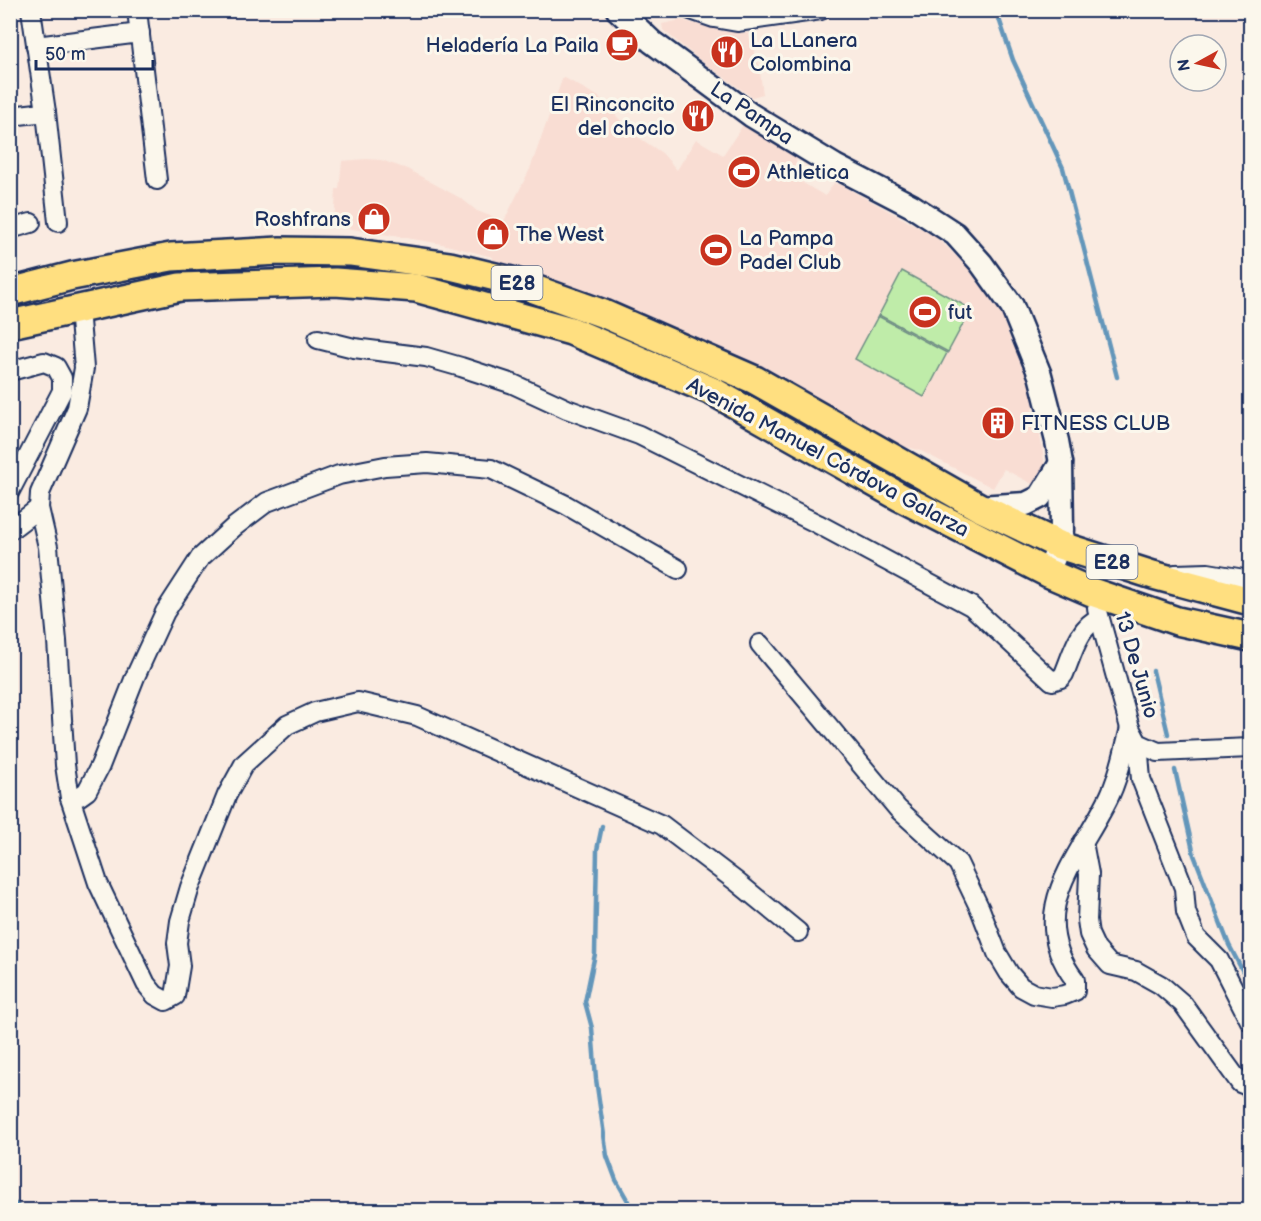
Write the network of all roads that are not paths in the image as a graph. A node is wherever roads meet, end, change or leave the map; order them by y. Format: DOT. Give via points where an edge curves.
graph roads {
  1 [pos="31,10"];
  2 [pos="137,10"];
  3 [pos="691,10"];
  4 [pos="821,10"];
  5 [pos="627,13"];
  6 [pos="140,33"];
  7 [pos="36,46"];
  8 [pos="46,112"];
  9 [pos="10,116"];
  10 [pos="157,180"];
  11 [pos="58,222"];
  12 [pos="31,223"];
  13 [pos="10,229"];
  14 [pos="10,292"];
  15 [pos="79,309"];
  16 [pos="10,324"];
  17 [pos="318,339"];
  18 [pos="10,371"];
  19 [pos="877,449"];
  20 [pos="19,456"];
  21 [pos="1061,463"];
  22 [pos="864,476"];
  23 [pos="10,491"];
  24 [pos="39,500"];
  25 [pos="979,507"];
  26 [pos="10,530"];
  27 [pos="1059,545"];
  28 [pos="678,569"];
  29 [pos="1048,573"];
  30 [pos="1153,574"];
  31 [pos="1251,580"];
  32 [pos="1092,592"];
  33 [pos="1251,601"];
  34 [pos="1099,618"];
  35 [pos="1251,637"];
  36 [pos="760,644"];
  37 [pos="1134,736"];
  38 [pos="1251,748"];
  39 [pos="70,798"];
  40 [pos="1083,842"];
  41 [pos="798,932"];
  42 [pos="1251,1021"];
  43 [pos="1251,1087"];
  1 -- 7 [label="street"];
  2 -- 6 [label="street"];
  3 -- 4 [label="street" via="736,22"];
  5 -- 21 [label="street, La Pampa" via="652,42 751,115 955,234 1012,306 1040,375"];
  6 -- 7 [label="street"];
  6 -- 10 [label="street"];
  7 -- 8 [label="street"];
  8 -- 9 [label="street"];
  8 -- 11 [label="street"];
  12 -- 13 [label="street"];
  14 -- 19 [label="main road, Avenida Manuel Córdova Galarza / E28" via="171,257 228,253 350,252 450,266 512,281 604,314 754,380"];
  15 -- 16 [label="main road, Avenida Manuel Córdova Galarza / E28"];
  15 -- 22 [label="main road, Avenida Manuel Córdova Galarza / E28" via="180,287 336,282 416,288 570,331 714,392"];
  15 -- 24 [label="street" via="84,368 77,408"];
  17 -- 34 [label="street" via="426,357 461,367 639,435 819,524 971,606 1052,681 1064,674 1086,626"];
  18 -- 20 [label="street" via="44,362 56,367 62,378 62,392"];
  19 -- 22 [label="main road"];
  19 -- 25 [label="main road, Avenida Manuel Córdova Galarza / E28"];
  20 -- 23 [label="street"];
  21 -- 25 [label="street" via="1040,497 1026,504"];
  21 -- 27 [label="street, La Pampa"];
  22 -- 29 [label="main road, Avenida Manuel Córdova Galarza / E28"];
  24 -- 26 [label="street"];
  24 -- 39 [label="street" via="48,547"];
  25 -- 27 [label="main road, Avenida Manuel Córdova Galarza / E28"];
  27 -- 29 [label="street, La Pampa"];
  27 -- 30 [label="main road, Avenida Manuel Córdova Galarza / E28"];
  28 -- 39 [label="street" via="566,505 491,469 427,463 385,466 339,475 267,502 200,558 165,612 87,791"];
  29 -- 32 [label="main road, Avenida Manuel Córdova Galarza / E28"];
  30 -- 31 [label="street" via="1208,573"];
  30 -- 33 [label="main road, Avenida Manuel Córdova Galarza / E28"];
  32 -- 34 [label="street, 13 De Junio"];
  32 -- 35 [label="main road, Avenida Manuel Córdova Galarza / E28" via="1177,621"];
  34 -- 37 [label="street, 13 De Junio"];
  36 -- 40 [label="street" via="898,809 958,863 997,953 1021,987 1034,994 1052,997 1075,991 1075,980 1063,964 1053,929 1058,893"];
  37 -- 38 [label="street, 13 De Junio" via="1158,752"];
  37 -- 40 [label="street" via="1111,794"];
  37 -- 42 [label="street" via="1141,779 1184,888 1186,912 1196,937 1219,960"];
  39 -- 41 [label="street" via="113,918 146,984 165,1001 175,996 180,921 190,887 227,795 244,764 286,725 315,712 358,702 417,716 662,825"];
  40 -- 43 [label="street" via="1089,874 1089,934 1096,949 1110,965 1136,971 1183,1004 1240,1083"];
}
